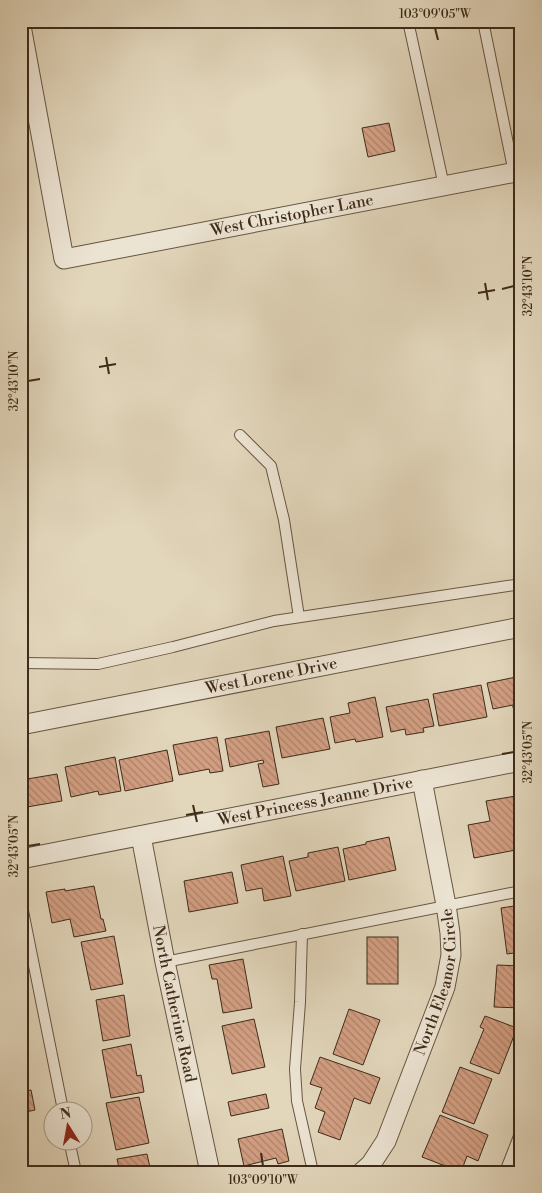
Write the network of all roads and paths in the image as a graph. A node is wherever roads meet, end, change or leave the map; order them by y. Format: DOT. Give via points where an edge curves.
graph roads {
  1 [pos="408,21"];
  2 [pos="483,21"];
  3 [pos="21,26"];
  4 [pos="517,172"];
  5 [pos="444,186"];
  6 [pos="240,435"];
  7 [pos="521,584"];
  8 [pos="299,617"];
  9 [pos="521,627"];
  10 [pos="21,663"];
  11 [pos="21,725"];
  12 [pos="521,761"];
  13 [pos="422,780"];
  14 [pos="141,836"];
  15 [pos="21,859"];
  16 [pos="521,891"];
  17 [pos="21,901"];
  18 [pos="446,905"];
  19 [pos="302,934"];
  20 [pos="165,962"];
  21 [pos="61,1100"];
  22 [pos="521,1131"];
  23 [pos="71,1150"];
  24 [pos="76,1172"];
  25 [pos="210,1172"];
  26 [pos="313,1172"];
  27 [pos="362,1172"];
  28 [pos="505,1172"];
  1 -- 5 [label="lane"];
  2 -- 4 [label="lane"];
  3 -- 5 [label="street, West Christopher Lane" via="64,259"];
  4 -- 5 [label="street, West Christopher Lane"];
  6 -- 8 [label="lane" via="271,466 284,520"];
  7 -- 8 [label="lane"];
  8 -- 10 [label="lane" via="98,664"];
  9 -- 11 [label="street, West Lorene Drive"];
  12 -- 13 [label="street, West Princess Jeanne Drive"];
  13 -- 14 [label="street, West Princess Jeanne Drive"];
  13 -- 18 [label="street, North Eleanor Circle"];
  14 -- 15 [label="street, West Princess Jeanne Drive"];
  14 -- 20 [label="street, North Catherine Road"];
  16 -- 18 [label="lane"];
  17 -- 21 [label="lane"];
  18 -- 19 [label="lane"];
  18 -- 27 [label="street, North Eleanor Circle" via="451,955 445,987 386,1142"];
  19 -- 20 [label="lane"];
  19 -- 26 [label="lane" via="295,1069 297,1101"];
  20 -- 25 [label="street, North Catherine Road"];
  22 -- 28 [label="lane"];
  23 -- 24 [label="lane"];
}
